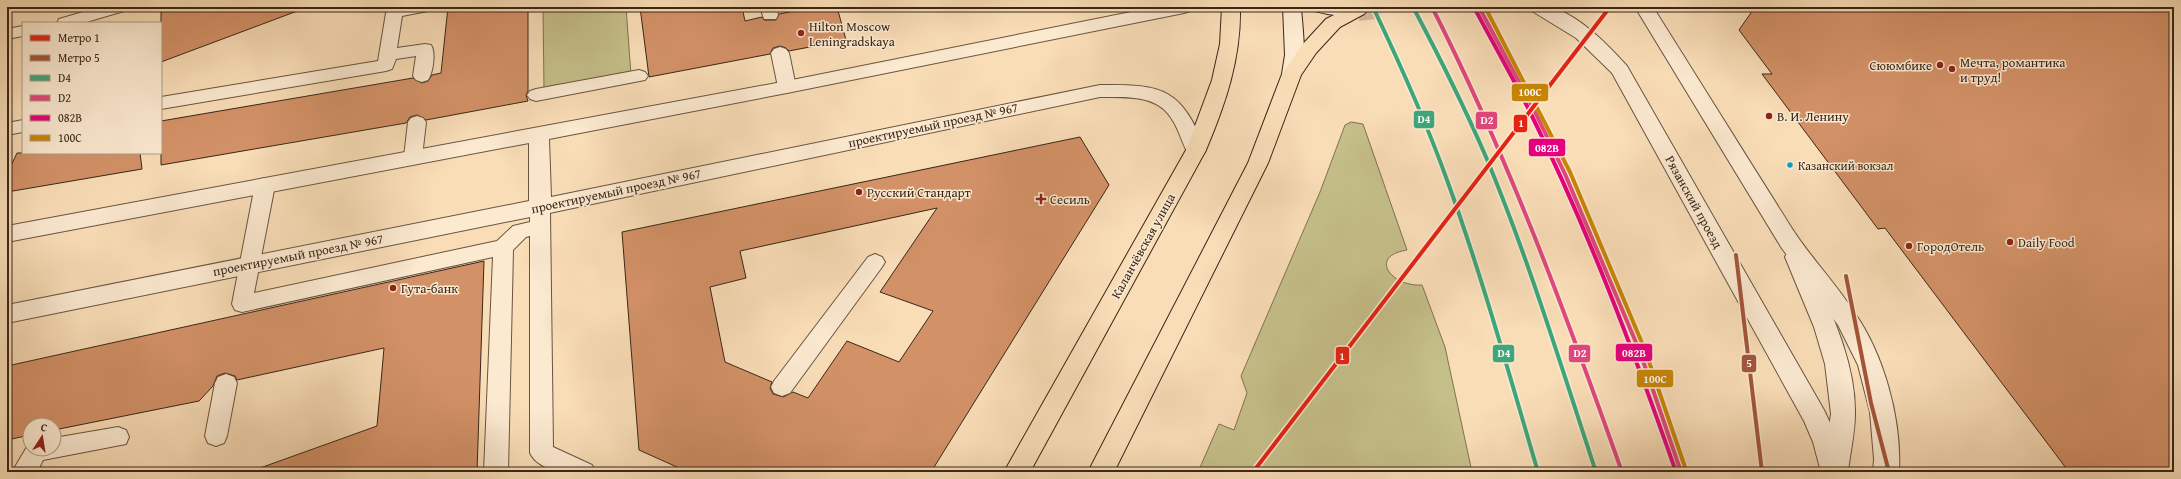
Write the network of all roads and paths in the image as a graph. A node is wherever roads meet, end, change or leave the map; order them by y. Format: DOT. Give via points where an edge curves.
graph roads {
  1 [pos="118,7"];
  2 [pos="422,7"];
  3 [pos="1184,7"];
  4 [pos="1231,7"];
  5 [pos="1292,7"];
  6 [pos="1321,7"];
  7 [pos="1538,7"];
  8 [pos="395,9"];
  9 [pos="1358,10"];
  10 [pos="1642,10"];
  11 [pos="68,22"];
  12 [pos="22,31"];
  13 [pos="7,34"];
  14 [pos="780,53"];
  15 [pos="388,56"];
  16 [pos="1292,74"];
  17 [pos="422,76"];
  18 [pos="639,76"];
  19 [pos="787,87"];
  20 [pos="536,95"];
  21 [pos="162,103"];
  22 [pos="417,122"];
  23 [pos="22,126"];
  24 [pos="7,129"];
  25 [pos="538,133"];
  26 [pos="1196,150"];
  27 [pos="413,157"];
  28 [pos="265,185"];
  29 [pos="540,217"];
  30 [pos="7,234"];
  31 [pos="1789,241"];
  32 [pos="503,247"];
  33 [pos="875,262"];
  34 [pos="248,265"];
  35 [pos="7,314"];
  36 [pos="226,383"];
  37 [pos="782,387"];
  38 [pos="216,436"];
  39 [pos="118,437"];
  40 [pos="62,447"];
  41 [pos="33,457"];
  42 [pos="24,472"];
  43 [pos="496,472"];
  44 [pos="584,472"];
  45 [pos="1017,472"];
  46 [pos="1101,472"];
  47 [pos="1834,472"];
  48 [pos="1886,472"];
  1 -- 11 [label="lane"];
  2 -- 8 [label="lane"];
  3 -- 19 [label="street"];
  4 -- 26 [label="main road, Каланчёвская улица" via="1230,50 1209,121"];
  5 -- 16 [label="street" via="1295,49"];
  6 -- 9 [label="street"];
  7 -- 47 [label="street, Рязанский проезд" via="1579,30 1620,70 1815,417 1826,442"];
  8 -- 15 [label="lane"];
  9 -- 16 [label="main road" via="1333,23 1309,49"];
  10 -- 31 [label="street"];
  12 -- 13 [label="lane"];
  14 -- 19 [label="lane"];
  15 -- 17 [label="lane" via="425,49"];
  15 -- 21 [label="lane" via="386,65"];
  16 -- 46 [label="main road" via="1258,163"];
  18 -- 20 [label="lane"];
  19 -- 25 [label="street"];
  22 -- 27 [label="lane"];
  23 -- 24 [label="lane"];
  25 -- 27 [label="street"];
  25 -- 29 [label="street"];
  26 -- 29 [label="street, проектируемый проезд № 967" via="1184,122 1172,105 1158,96 1134,91 1100,91"];
  26 -- 45 [label="main road, Каланчёвская улица"];
  27 -- 28 [label="street"];
  28 -- 30 [label="street"];
  28 -- 34 [label="lane"];
  29 -- 32 [label="lane"];
  29 -- 34 [label="street, проектируемый проезд № 967"];
  29 -- 44 [label="lane" via="542,453"];
  31 -- 47 [label="street" via="1826,326 1837,364 1843,414"];
  31 -- 48 [label="street" via="1847,319 1870,365 1882,412"];
  32 -- 34 [label="lane" via="241,309"];
  32 -- 43 [label="lane"];
  33 -- 37 [label="lane"];
  34 -- 35 [label="street, проектируемый проезд № 967"];
  36 -- 38 [label="lane"];
  39 -- 40 [label="lane"];
  41 -- 42 [label="lane"];
}
